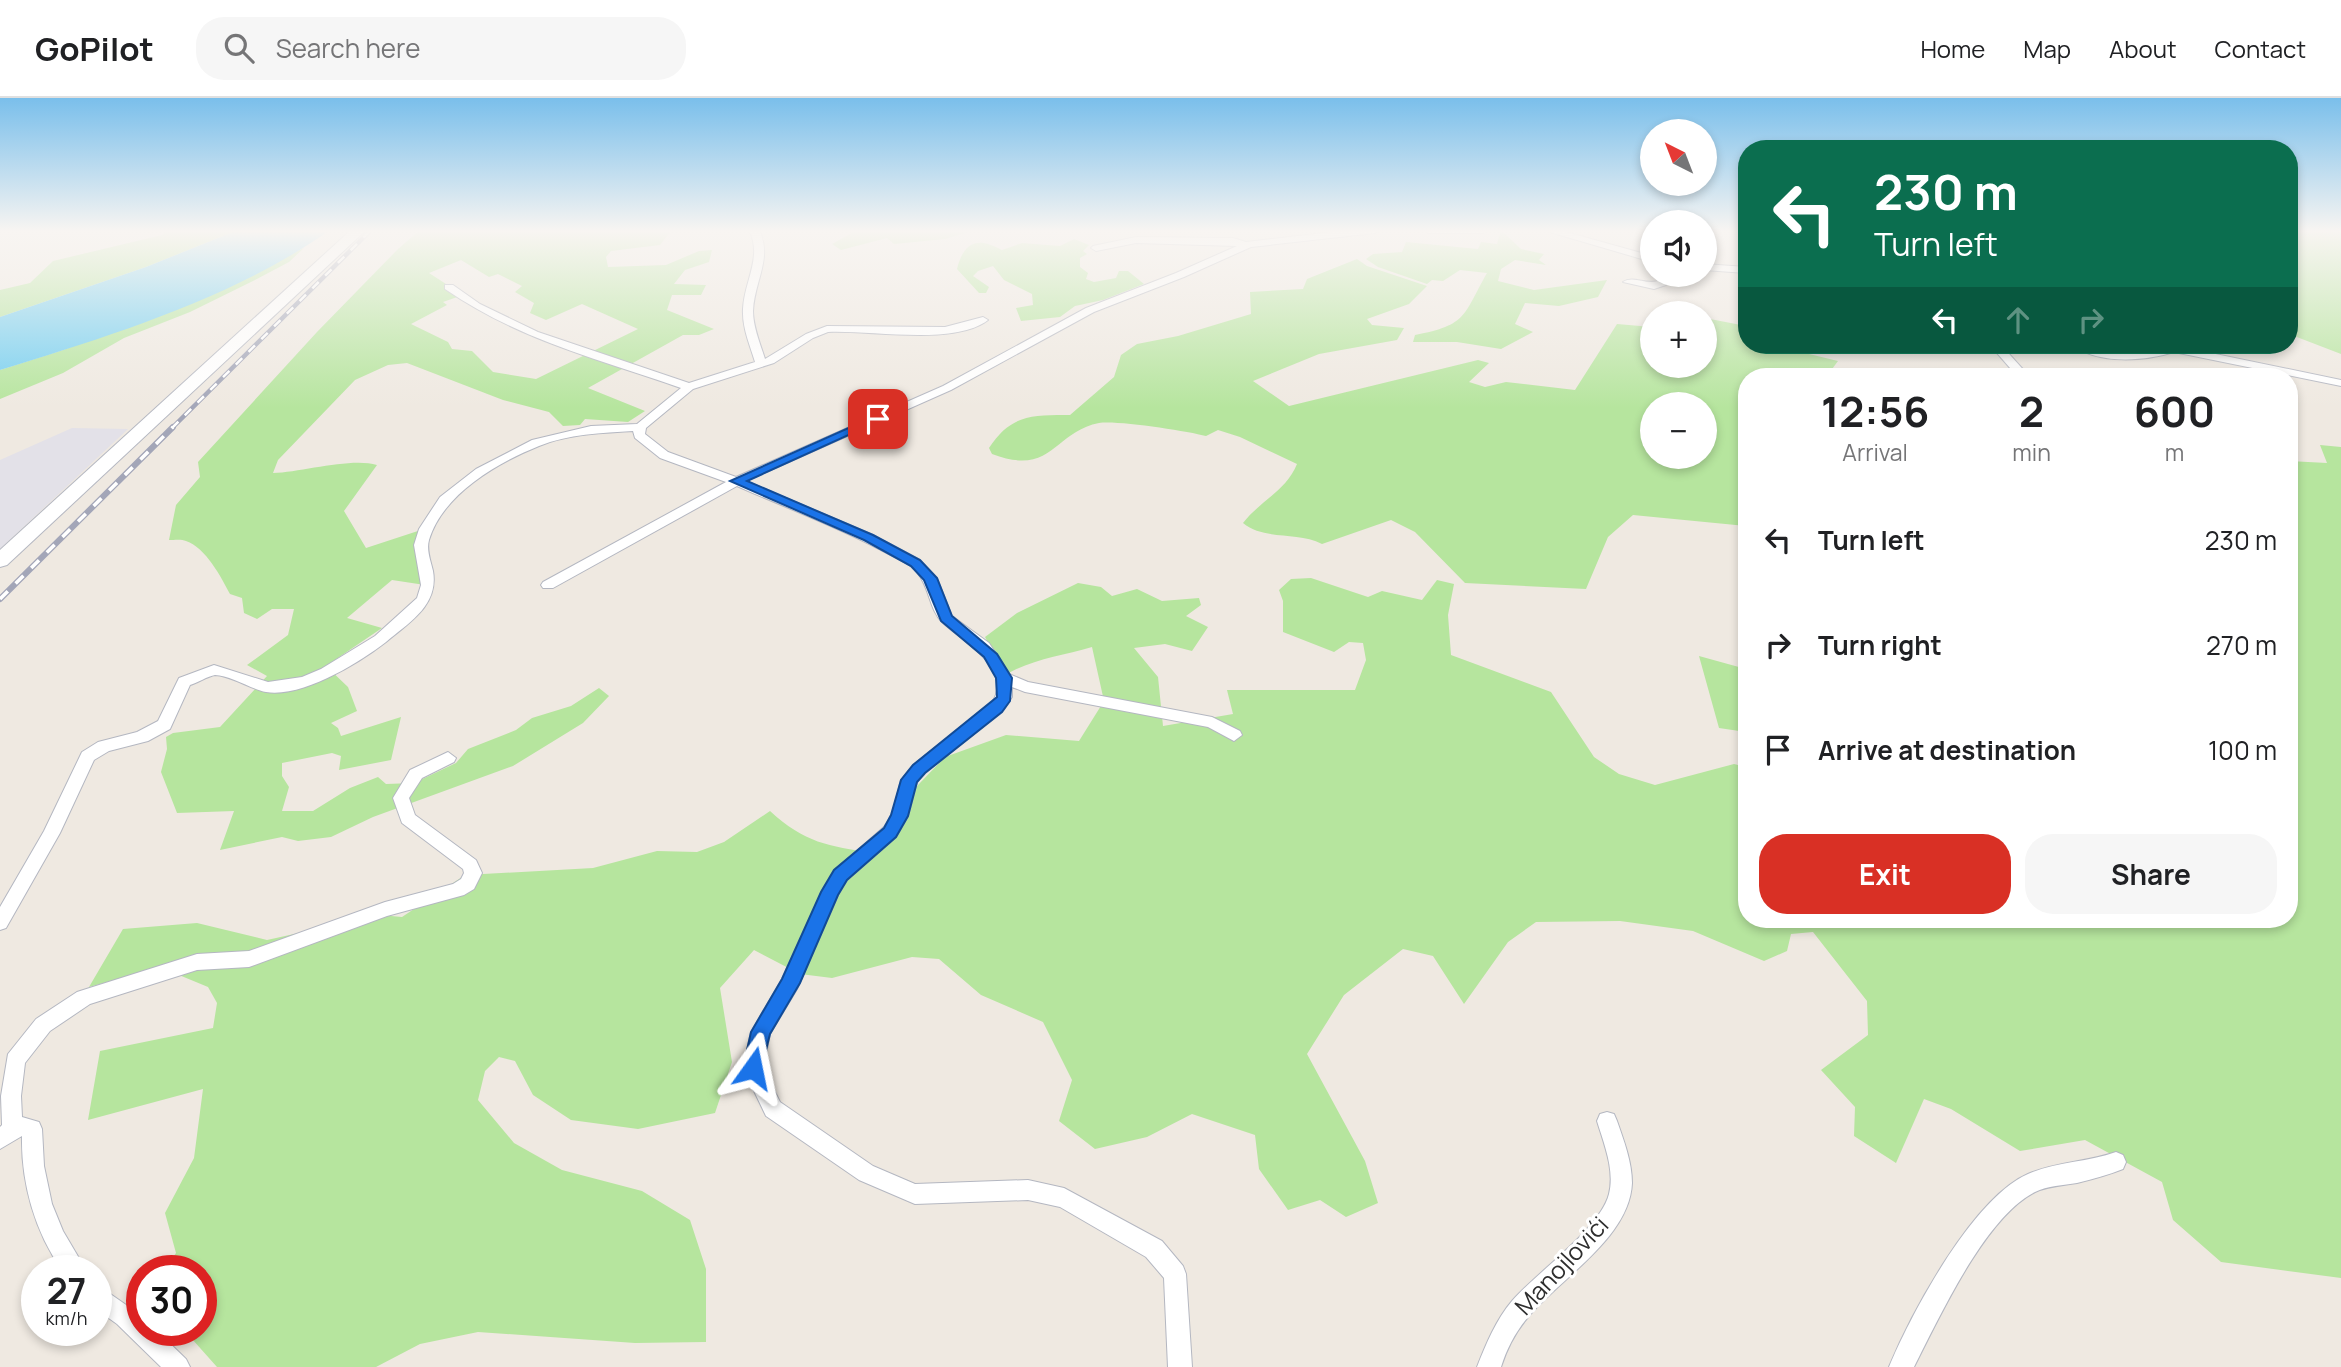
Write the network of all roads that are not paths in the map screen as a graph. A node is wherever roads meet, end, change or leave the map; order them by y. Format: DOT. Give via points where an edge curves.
graph roads {
  1 [pos="295,289"];
  2 [pos="452,289"];
  3 [pos="752,289"];
  4 [pos="1143,289"];
  5 [pos="983,320"];
  6 [pos="2199,354"];
  7 [pos="761,364"];
  8 [pos="2268,368"];
  9 [pos="2298,374"];
  10 [pos="2341,383"];
  11 [pos="688,387"];
  12 [pos="640,427"];
  13 [pos="736,481"];
  14 [pos="0,561"];
  15 [pos="548,585"];
  16 [pos="1004,678"];
  17 [pos="1234,735"];
  18 [pos="448,758"];
  19 [pos="0,923"];
  20 [pos="1607,1121"];
  21 [pos="7,1134"];
  22 [pos="2116,1162"];
  23 [pos="67,1255"];
  24 [pos="112,1307"];
  25 [pos="178,1367"];
  26 [pos="1181,1367"];
  27 [pos="1489,1367"];
  28 [pos="1901,1367"];
  1 -- 14 [label="main road"];
  2 -- 11 [label="street" via="487,312 560,346"];
  3 -- 7 [label="street" via="747,310"];
  4 -- 13 [label="street" via="1079,314 947,388"];
  5 -- 7 [label="street" via="938,331 836,328 802,333 788,353"];
  6 -- 8 [label="street"];
  7 -- 11 [label="street"];
  9 -- 10 [label="street"];
  11 -- 12 [label="street"];
  12 -- 13 [label="street" via="639,435 664,455"];
  12 -- 19 [label="street" via="591,430 536,443 499,459 459,488 435,512 421,545 428,584 424,600 346,662 284,687 253,684 222,670 203,672 178,689 164,725 142,737 95,750"];
  13 -- 15 [label="street"];
  13 -- 16 [label="street" via="868,537 915,563 930,578 946,618 984,646"];
  16 -- 17 [label="street" via="1025,687 1212,722"];
  16 -- 26 [label="street" via="1004,698 996,708 909,780 900,816 890,832 841,875 830,892 790,983 761,1032 753,1068 773,1109 866,1173 915,1194 1028,1190 1064,1198 1154,1249 1175,1274"];
  18 -- 21 [label="street" via="416,774 401,798 408,819 470,865 473,873 468,884 374,913 250,960 197,962 83,998 43,1025 15,1060"];
  20 -- 27 [label="street, Manojlovići" via="1622,1177 1618,1201 1581,1248 1519,1309"];
  21 -- 23 [label="street" via="25,1126 32,1129 40,1199"];
  22 -- 28 [label="street" via="2032,1182 2008,1196 1936,1300"];
  24 -- 25 [label="street"];
}
